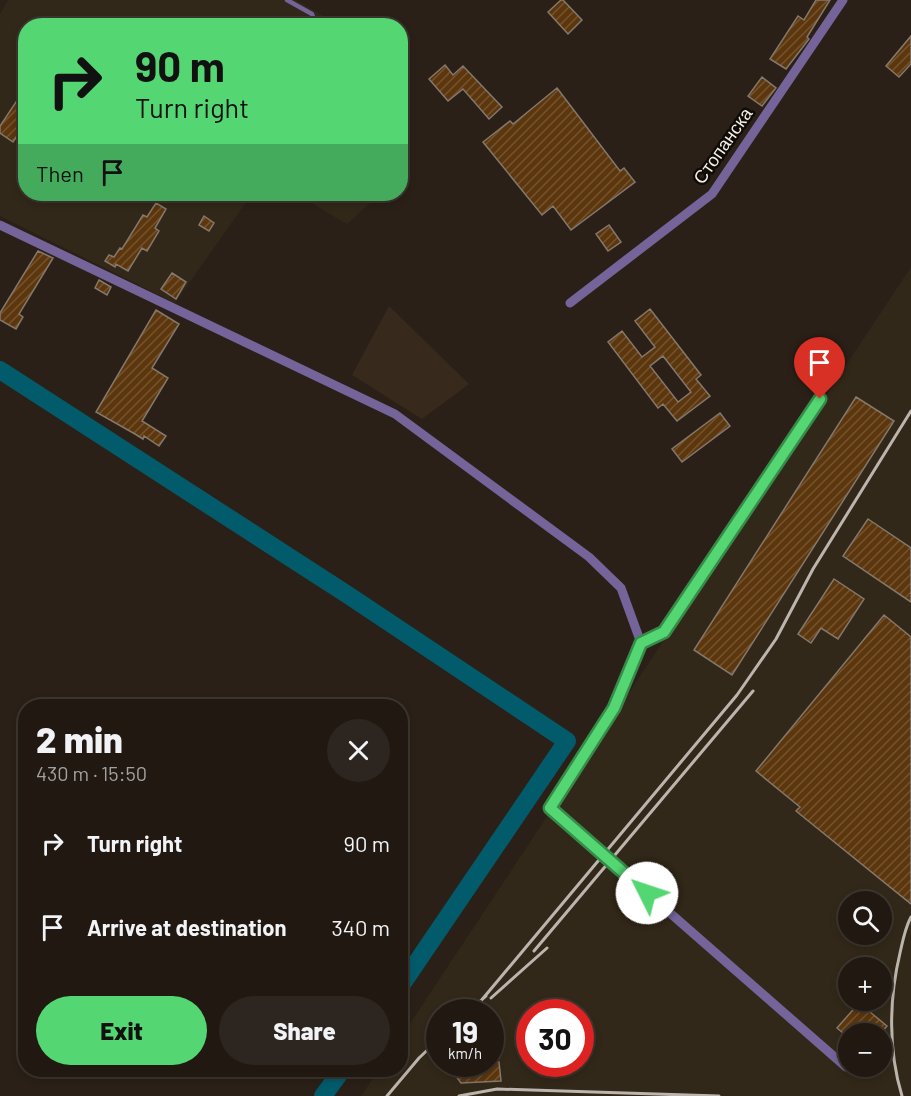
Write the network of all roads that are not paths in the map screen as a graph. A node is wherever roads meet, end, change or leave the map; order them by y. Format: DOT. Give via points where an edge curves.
graph roads {
  1 [pos="287,0"];
  2 [pos="843,0"];
  3 [pos="314,18"];
  4 [pos="0,225"];
  5 [pos="570,303"];
  6 [pos="820,399"];
  7 [pos="641,643"];
  8 [pos="838,1059"];
  1 -- 3 [label="lane"];
  2 -- 5 [label="street, Стопанска" via="712,194"];
  4 -- 7 [label="street" via="395,414 589,557 621,588"];
  6 -- 7 [label="lane" via="664,632"];
  7 -- 8 [label="street" via="614,708 550,808"];
}
